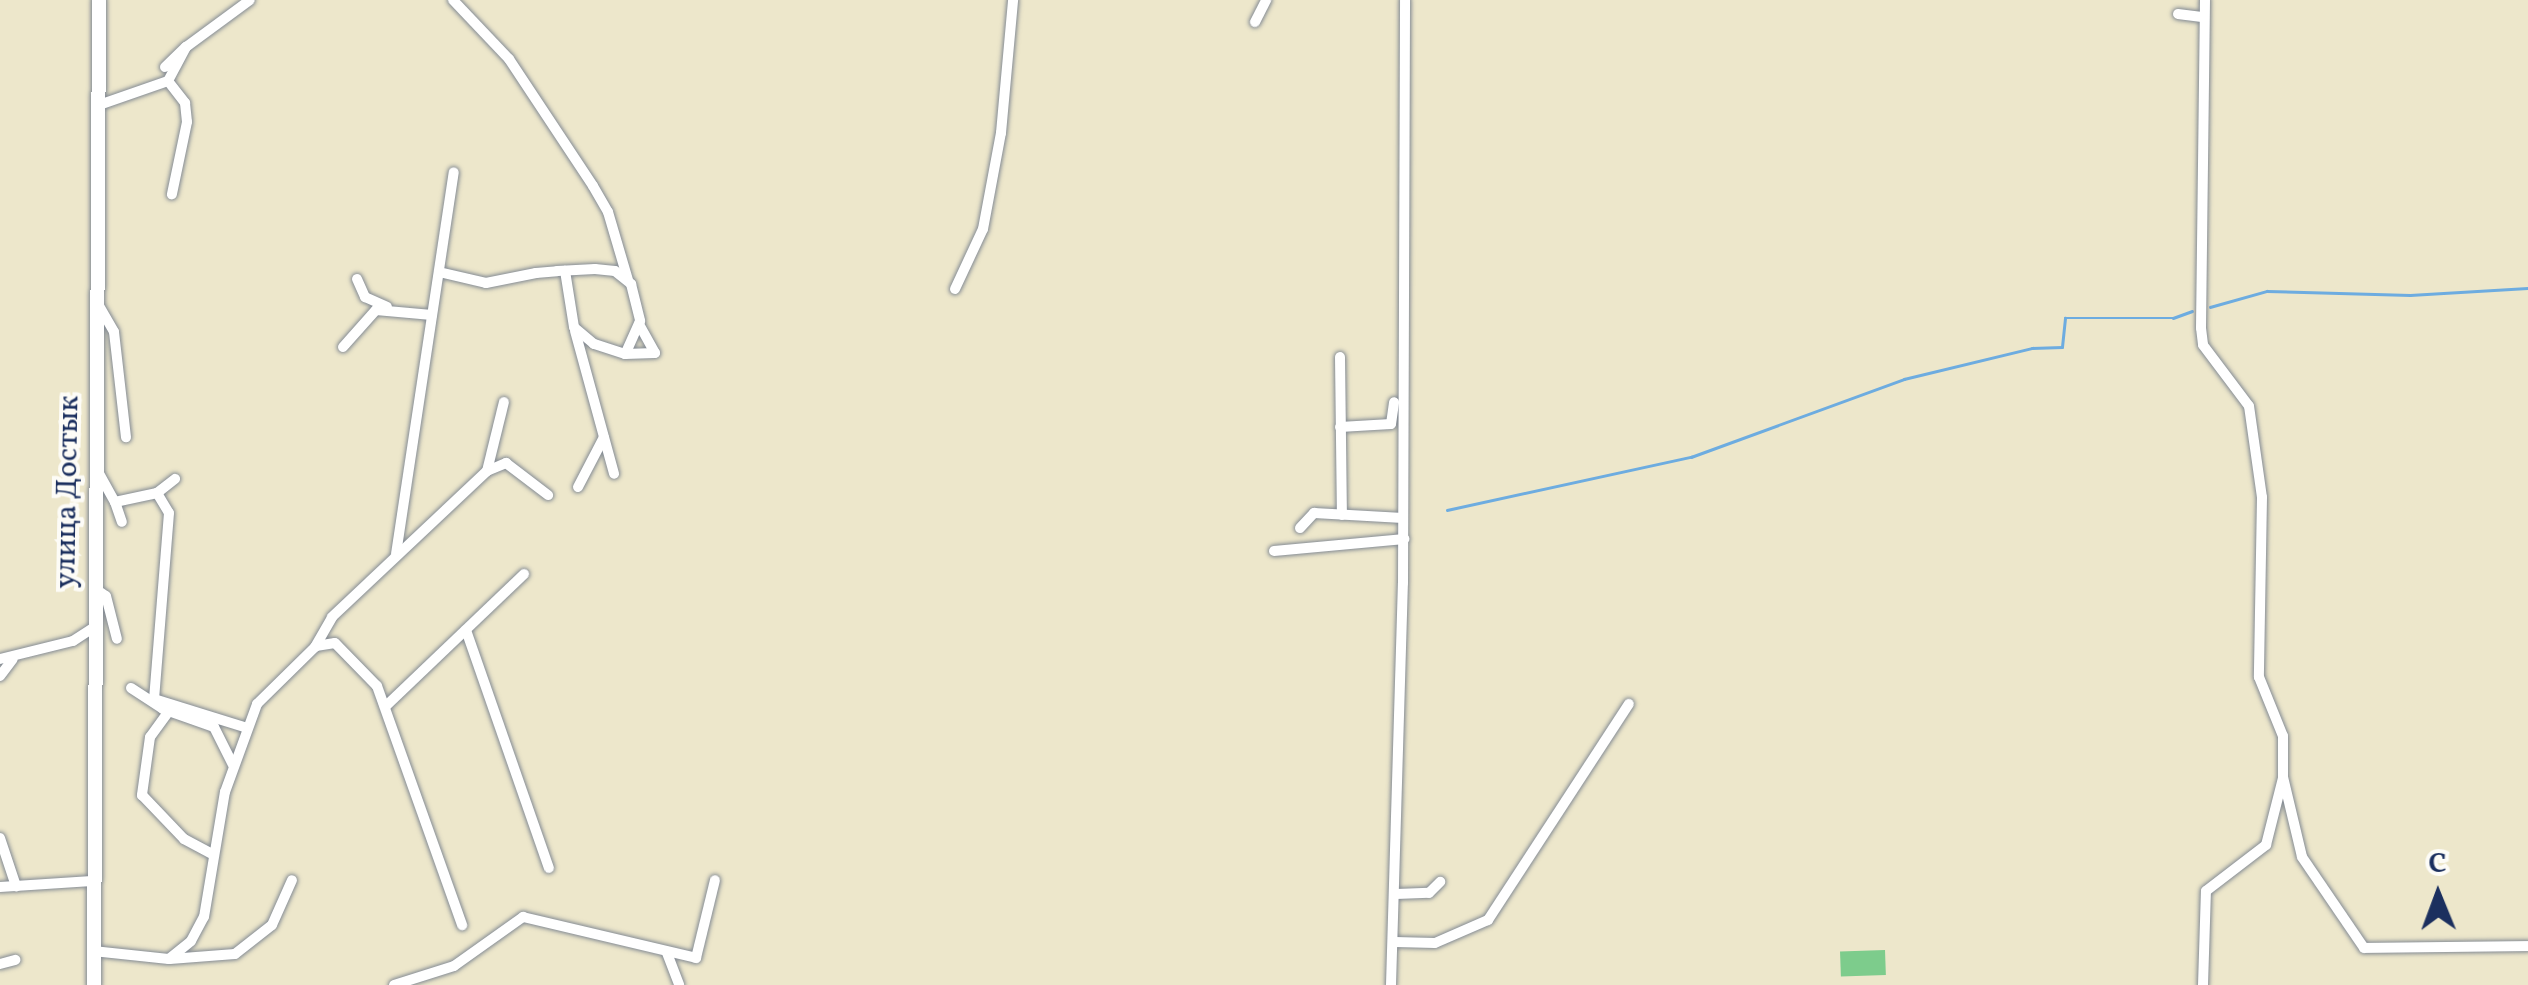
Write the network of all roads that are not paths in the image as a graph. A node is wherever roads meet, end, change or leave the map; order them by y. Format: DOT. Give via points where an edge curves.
graph roads {
  1 [pos="99,0"];
  2 [pos="250,0"];
  3 [pos="453,0"];
  4 [pos="1014,0"];
  5 [pos="1266,0"];
  6 [pos="1404,0"];
  7 [pos="2205,0"];
  8 [pos="2178,14"];
  9 [pos="2204,17"];
  10 [pos="1255,22"];
  11 [pos="186,48"];
  12 [pos="165,66"];
  13 [pos="168,82"];
  14 [pos="98,105"];
  15 [pos="454,172"];
  16 [pos="172,194"];
  17 [pos="566,270"];
  18 [pos="439,272"];
  19 [pos="358,279"];
  20 [pos="628,281"];
  21 [pos="955,289"];
  22 [pos="98,303"];
  23 [pos="382,309"];
  24 [pos="432,315"];
  25 [pos="639,324"];
  26 [pos="574,327"];
  27 [pos="343,348"];
  28 [pos="624,354"];
  29 [pos="1340,357"];
  30 [pos="504,402"];
  31 [pos="1394,402"];
  32 [pos="1400,417"];
  33 [pos="1340,427"];
  34 [pos="126,437"];
  35 [pos="604,437"];
  36 [pos="489,454"];
  37 [pos="506,462"];
  38 [pos="96,468"];
  39 [pos="487,471"];
  40 [pos="614,474"];
  41 [pos="175,479"];
  42 [pos="578,487"];
  43 [pos="157,493"];
  44 [pos="548,495"];
  45 [pos="115,502"];
  46 [pos="1342,515"];
  47 [pos="1403,518"];
  48 [pos="122,522"];
  49 [pos="1300,528"];
  50 [pos="1404,539"];
  51 [pos="1274,552"];
  52 [pos="396,555"];
  53 [pos="524,574"];
  54 [pos="94,588"];
  55 [pos="93,628"];
  56 [pos="466,630"];
  57 [pos="117,639"];
  58 [pos="315,647"];
  59 [pos="0,659"];
  60 [pos="14,660"];
  61 [pos="0,676"];
  62 [pos="132,688"];
  63 [pos="154,699"];
  64 [pos="1629,704"];
  65 [pos="386,706"];
  66 [pos="168,711"];
  67 [pos="247,728"];
  68 [pos="234,766"];
  69 [pos="2283,777"];
  70 [pos="0,838"];
  71 [pos="214,856"];
  72 [pos="548,868"];
  73 [pos="92,880"];
  74 [pos="292,880"];
  75 [pos="715,880"];
  76 [pos="1440,882"];
  77 [pos="16,886"];
  78 [pos="0,887"];
  79 [pos="1396,894"];
  80 [pos="462,925"];
  81 [pos="1394,942"];
  82 [pos="2528,946"];
  83 [pos="94,952"];
  84 [pos="667,953"];
  85 [pos="169,959"];
  86 [pos="15,960"];
  87 [pos="0,964"];
  88 [pos="94,985"];
  89 [pos="395,985"];
  90 [pos="679,985"];
  91 [pos="1391,985"];
  92 [pos="2203,985"];
  1 -- 14 [label="main road, улица Достык"];
  2 -- 11 [label="street"];
  3 -- 20 [label="street" via="510,59 593,186 608,212"];
  4 -- 21 [label="street" via="1001,134 982,229"];
  5 -- 10 [label="street"];
  6 -- 32 [label="street"];
  7 -- 9 [label="street"];
  8 -- 9 [label="street"];
  9 -- 69 [label="street" via="2201,328 2203,345 2249,406 2262,497 2259,677 2283,736"];
  11 -- 12 [label="street"];
  11 -- 13 [label="street"];
  13 -- 14 [label="street"];
  13 -- 16 [label="street" via="185,103 187,122"];
  14 -- 22 [label="main road, улица Достык"];
  15 -- 18 [label="street"];
  17 -- 18 [label="street" via="486,283"];
  17 -- 20 [label="street" via="606,268"];
  17 -- 26 [label="street"];
  18 -- 24 [label="street"];
  19 -- 23 [label="street" via="365,297"];
  20 -- 25 [label="street"];
  22 -- 34 [label="street" via="114,332"];
  22 -- 38 [label="main road, улица Достык"];
  23 -- 24 [label="street"];
  23 -- 27 [label="street"];
  24 -- 52 [label="street"];
  25 -- 28 [label="street"];
  25 -- 28 [label="street" via="655,352"];
  26 -- 28 [label="street" via="594,344"];
  26 -- 35 [label="street"];
  29 -- 33 [label="street"];
  30 -- 36 [label="street"];
  31 -- 32 [label="street"];
  32 -- 33 [label="street"];
  32 -- 47 [label="street"];
  33 -- 46 [label="street"];
  35 -- 40 [label="street"];
  35 -- 42 [label="street"];
  36 -- 37 [label="street"];
  36 -- 39 [label="street"];
  37 -- 39 [label="street"];
  37 -- 44 [label="street"];
  38 -- 45 [label="street"];
  38 -- 54 [label="main road, улица Достык"];
  39 -- 52 [label="street"];
  41 -- 43 [label="street"];
  43 -- 45 [label="street"];
  43 -- 63 [label="street" via="170,526"];
  45 -- 48 [label="street"];
  46 -- 47 [label="street"];
  46 -- 49 [label="street" via="1314,513"];
  47 -- 50 [label="street"];
  50 -- 51 [label="street"];
  50 -- 79 [label="street"];
  52 -- 58 [label="street" via="328,621"];
  53 -- 56 [label="street"];
  54 -- 55 [label="main road, улица Достык"];
  54 -- 57 [label="street" via="106,596"];
  55 -- 60 [label="street"];
  55 -- 73 [label="main road, улица Достык"];
  56 -- 65 [label="street"];
  56 -- 72 [label="street"];
  58 -- 65 [label="street" via="334,643 376,686"];
  58 -- 67 [label="street" via="257,704"];
  59 -- 60 [label="street"];
  60 -- 61 [label="street"];
  62 -- 63 [label="street"];
  63 -- 66 [label="street"];
  63 -- 67 [label="street"];
  64 -- 81 [label="street" via="1488,920 1435,944"];
  65 -- 80 [label="street"];
  66 -- 68 [label="street" via="214,727"];
  66 -- 71 [label="street" via="153,726 142,795 184,839"];
  67 -- 68 [label="street"];
  68 -- 71 [label="street"];
  69 -- 82 [label="street" via="2302,857 2364,948"];
  69 -- 92 [label="street" via="2266,845 2206,892"];
  70 -- 77 [label="street"];
  71 -- 85 [label="street" via="202,926"];
  73 -- 77 [label="street"];
  73 -- 83 [label="main road, улица Достык"];
  74 -- 85 [label="street" via="272,924 235,954"];
  75 -- 84 [label="street" via="700,956"];
  76 -- 79 [label="street" via="1429,893"];
  77 -- 78 [label="street"];
  79 -- 81 [label="street"];
  81 -- 91 [label="street"];
  83 -- 85 [label="street"];
  83 -- 88 [label="main road, улица Достык"];
  84 -- 89 [label="street" via="523,917 454,966"];
  84 -- 90 [label="street"];
  86 -- 87 [label="street"];
}
